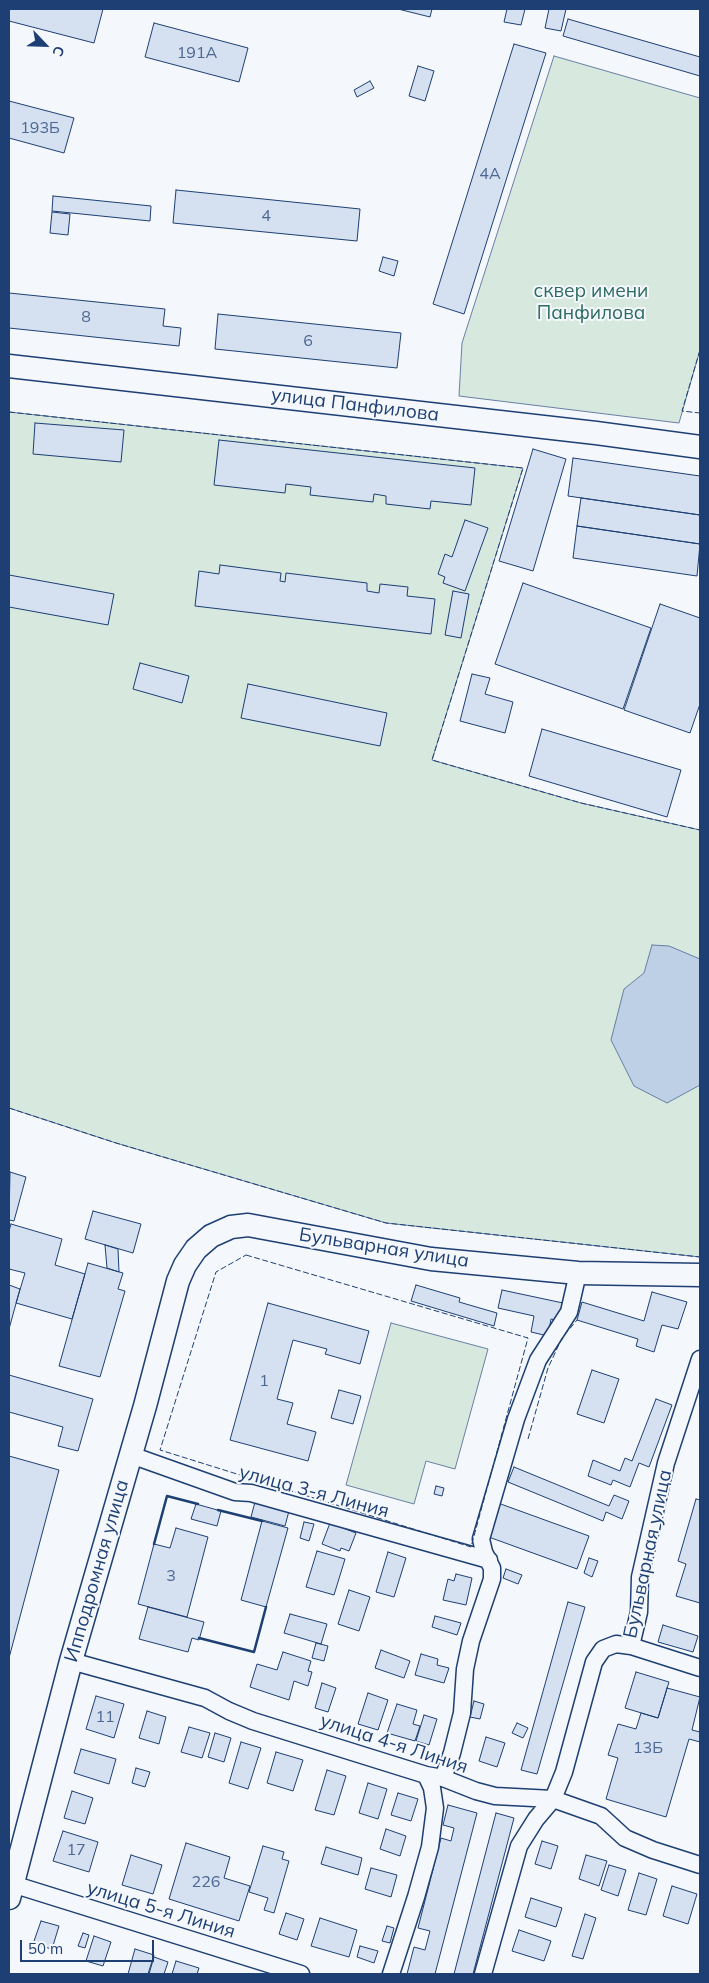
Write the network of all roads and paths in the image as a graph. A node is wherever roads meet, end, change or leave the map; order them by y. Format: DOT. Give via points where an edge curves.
graph roads {
  1 [pos="9,366"];
  2 [pos="700,447"];
  3 [pos="196,1249"];
  4 [pos="578,1273"];
  5 [pos="700,1275"];
  6 [pos="700,1359"];
  7 [pos="131,1455"];
  8 [pos="489,1560"];
  9 [pos="631,1646"];
  10 [pos="71,1661"];
  11 [pos="700,1668"];
  12 [pos="426,1775"];
  13 [pos="443,1778"];
  14 [pos="553,1799"];
  15 [pos="700,1865"];
  16 [pos="10,1889"];
  17 [pos="301,1974"];
  18 [pos="391,1974"];
  19 [pos="483,1974"];
  1 -- 2 [label="main road, улица Панфилова"];
  3 -- 4 [label="main road, Бульварная улица" via="211,1236 232,1227 248,1225 431,1259"];
  3 -- 7 [label="main road, Ипподромная улица" via="178,1281"];
  4 -- 5 [label="main road, Бульварная улица"];
  4 -- 8 [label="street" via="569,1312 538,1360 516,1419 481,1539"];
  6 -- 9 [label="street, Бульварная улица" via="666,1464 640,1577 639,1612"];
  7 -- 8 [label="street, улица 3-я Линия" via="235,1492 251,1493"];
  7 -- 10 [label="main road, Ипподромная улица"];
  8 -- 13 [label="street" via="492,1579 471,1641 464,1676 462,1713"];
  9 -- 11 [label="street"];
  9 -- 14 [label="street, Бульварная улица" via="616,1644 603,1649 594,1662 564,1772"];
  10 -- 12 [label="street, улица 4-я Линия" via="204,1698 252,1721"];
  10 -- 16 [label="main road, Ипподромная улица"];
  12 -- 13 [label="street, улица 4-я Линия"];
  12 -- 18 [label="street" via="436,1808 430,1847"];
  13 -- 14 [label="street, улица 4-я Линия" via="495,1796"];
  14 -- 15 [label="street, улица 4-я Линия" via="601,1816 626,1838"];
  14 -- 19 [label="street, Бульварная улица" via="519,1846"];
  16 -- 17 [label="street, улица 5-я Линия"];
}
